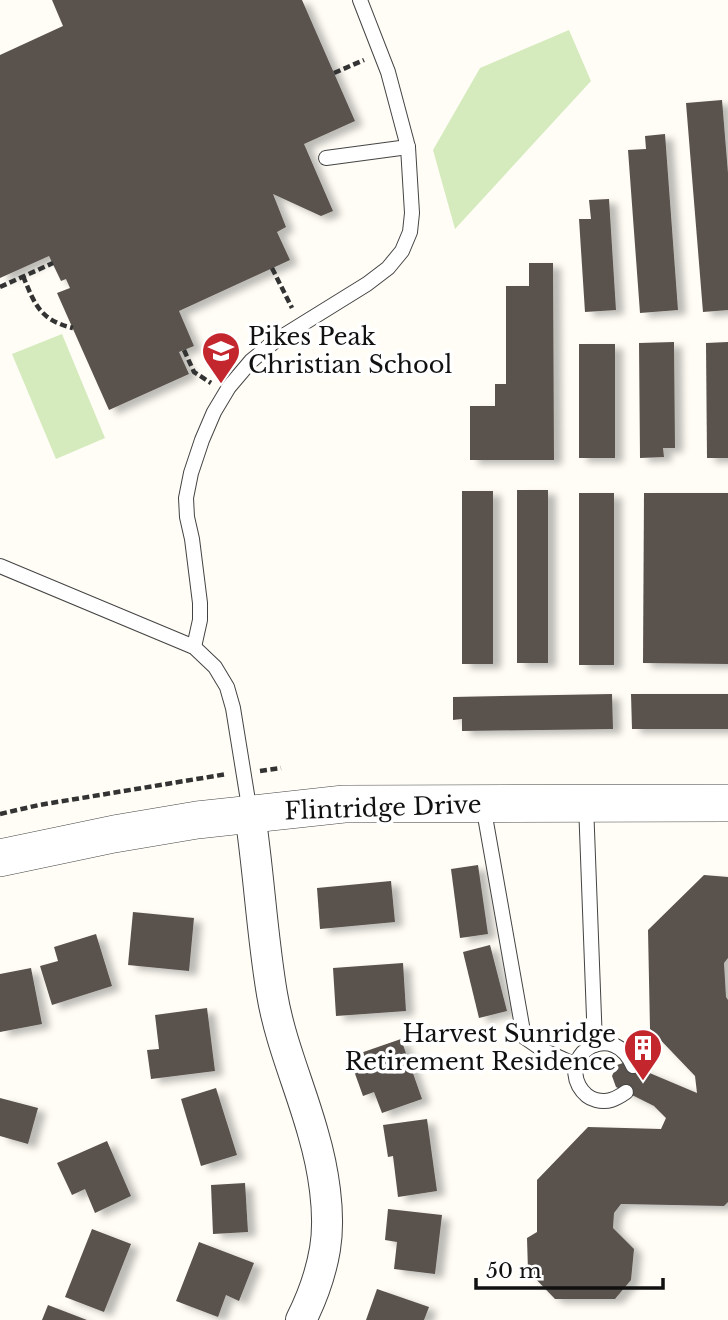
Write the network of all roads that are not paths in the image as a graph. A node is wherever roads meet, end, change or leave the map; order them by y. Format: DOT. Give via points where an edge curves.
graph roads {
  1 [pos="360,0"];
  2 [pos="408,147"];
  3 [pos="326,158"];
  4 [pos="0,566"];
  5 [pos="194,647"];
  6 [pos="586,803"];
  7 [pos="728,803"];
  8 [pos="483,804"];
  9 [pos="250,814"];
  10 [pos="0,858"];
  11 [pos="595,1044"];
  12 [pos="576,1065"];
  13 [pos="633,1066"];
  14 [pos="626,1092"];
  15 [pos="301,1320"];
  1 -- 2 [label="lane" via="388,72"];
  2 -- 3 [label="lane"];
  2 -- 5 [label="lane" via="412,213 402,251 367,284 251,361 229,387 202,440 186,498 200,603"];
  4 -- 5 [label="lane"];
  5 -- 9 [label="lane" via="227,687"];
  6 -- 7 [label="street, Flintridge Drive"];
  6 -- 8 [label="street, Flintridge Drive"];
  6 -- 11 [label="lane"];
  8 -- 9 [label="street, Flintridge Drive" via="344,804"];
  8 -- 12 [label="lane" via="523,1037"];
  9 -- 10 [label="street, Flintridge Drive" via="114,834"];
  9 -- 15 [label="street" via="272,994 323,1177 325,1247"];
  11 -- 12 [label="lane"];
  11 -- 13 [label="lane" via="623,1049"];
  12 -- 14 [label="lane" via="578,1084 590,1098 609,1101"];
}
